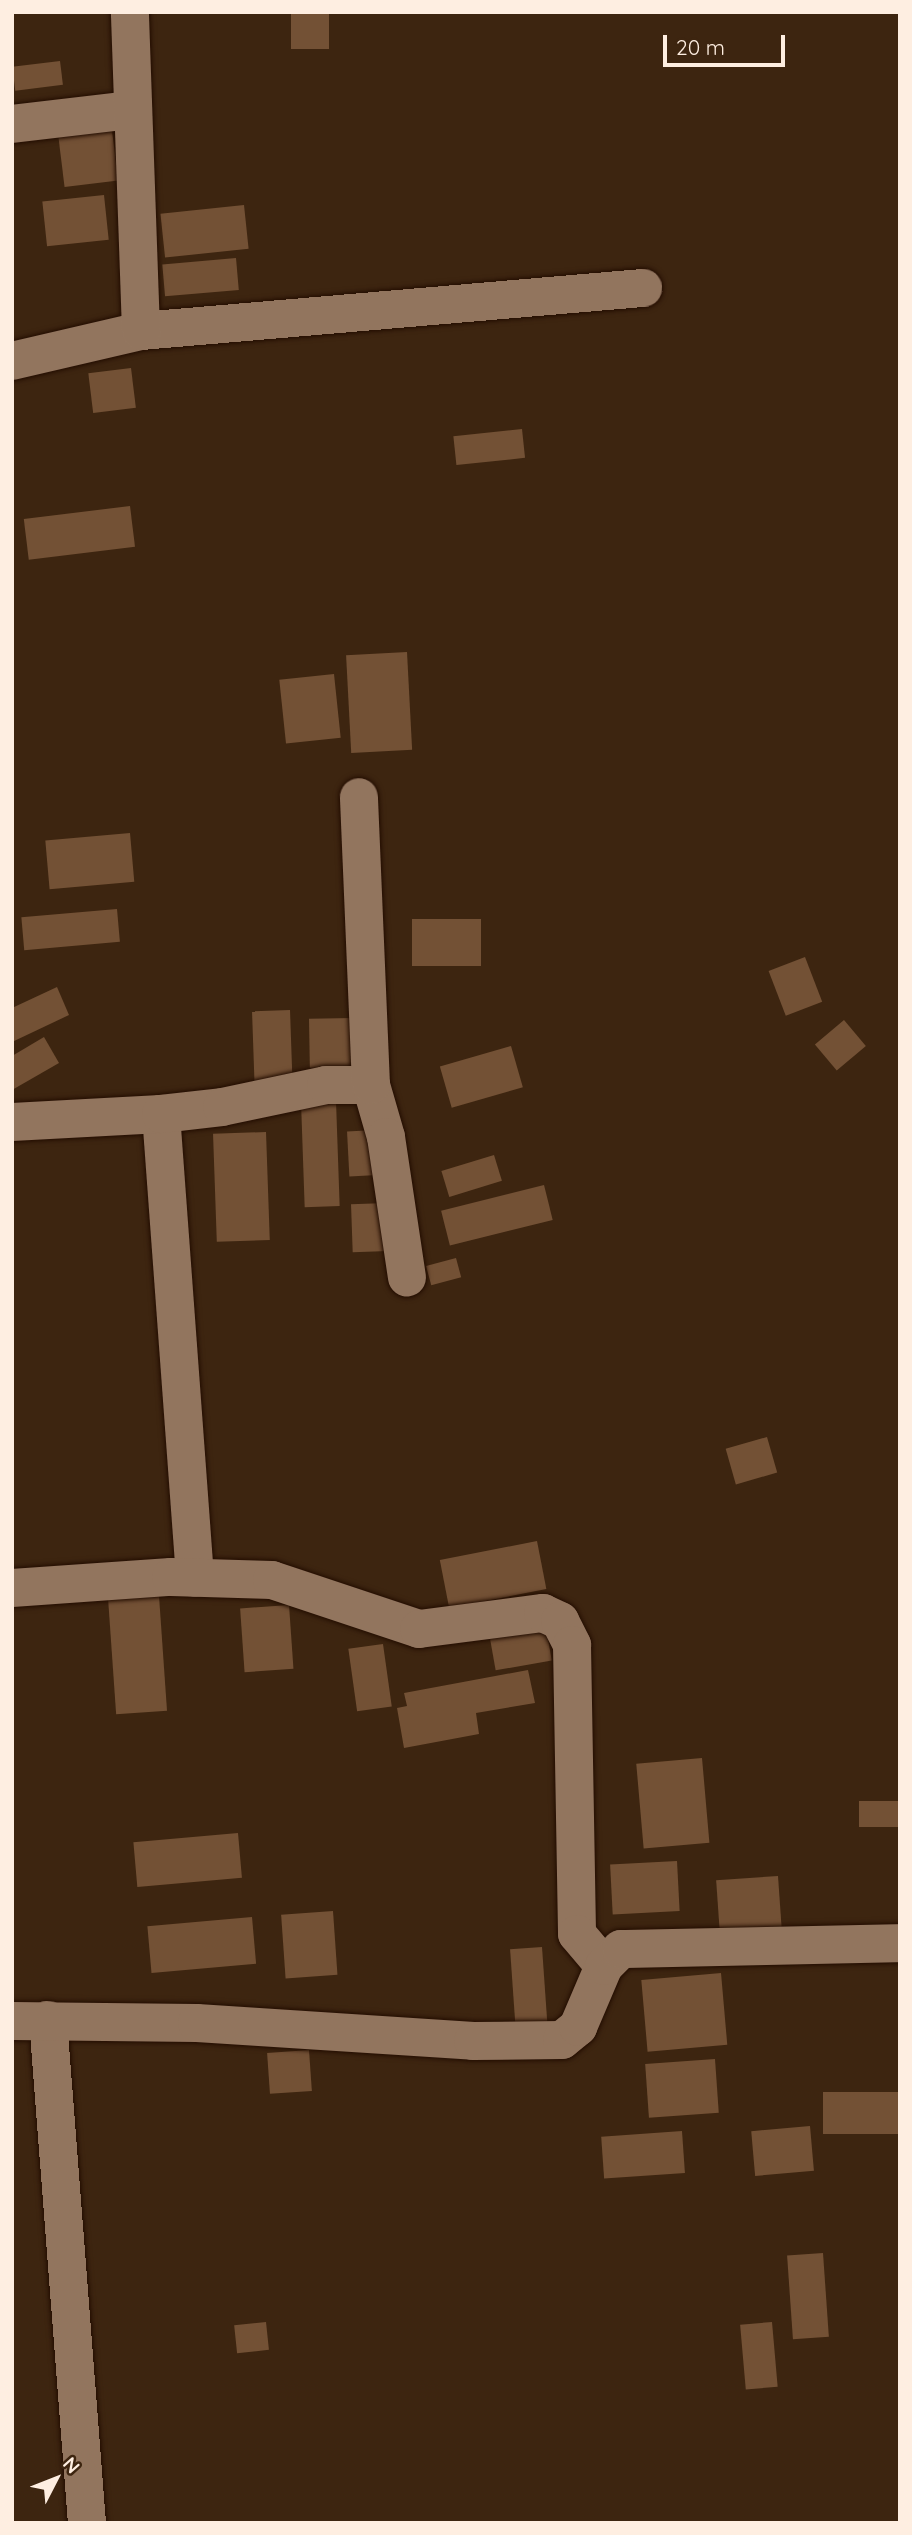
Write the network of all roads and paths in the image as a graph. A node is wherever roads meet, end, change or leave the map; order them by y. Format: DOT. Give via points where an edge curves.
graph roads {
  1 [pos="130,12"];
  2 [pos="132,110"];
  3 [pos="12,124"];
  4 [pos="643,288"];
  5 [pos="141,331"];
  6 [pos="12,361"];
  7 [pos="359,797"];
  8 [pos="371,1085"];
  9 [pos="161,1114"];
  10 [pos="12,1122"];
  11 [pos="407,1277"];
  12 [pos="195,1578"];
  13 [pos="12,1588"];
  14 [pos="900,1943"];
  15 [pos="604,1966"];
  16 [pos="30,2020"];
  17 [pos="86,2523"];
  1 -- 2 [label="street"];
  2 -- 3 [label="street"];
  2 -- 5 [label="street"];
  4 -- 5 [label="street"];
  5 -- 6 [label="street"];
  7 -- 8 [label="street"];
  8 -- 9 [label="street" via="326,1085 222,1107"];
  8 -- 11 [label="street" via="386,1138"];
  9 -- 10 [label="street"];
  9 -- 12 [label="street"];
  12 -- 13 [label="street"];
  12 -- 15 [label="street" via="272,1580 419,1629 542,1613 559,1620 572,1645 577,1934"];
  14 -- 15 [label="street" via="635,1946 616,1951"];
  15 -- 16 [label="street" via="578,2027 562,2040 473,2041 197,2023"];
  16 -- 17 [label="street"];
}
